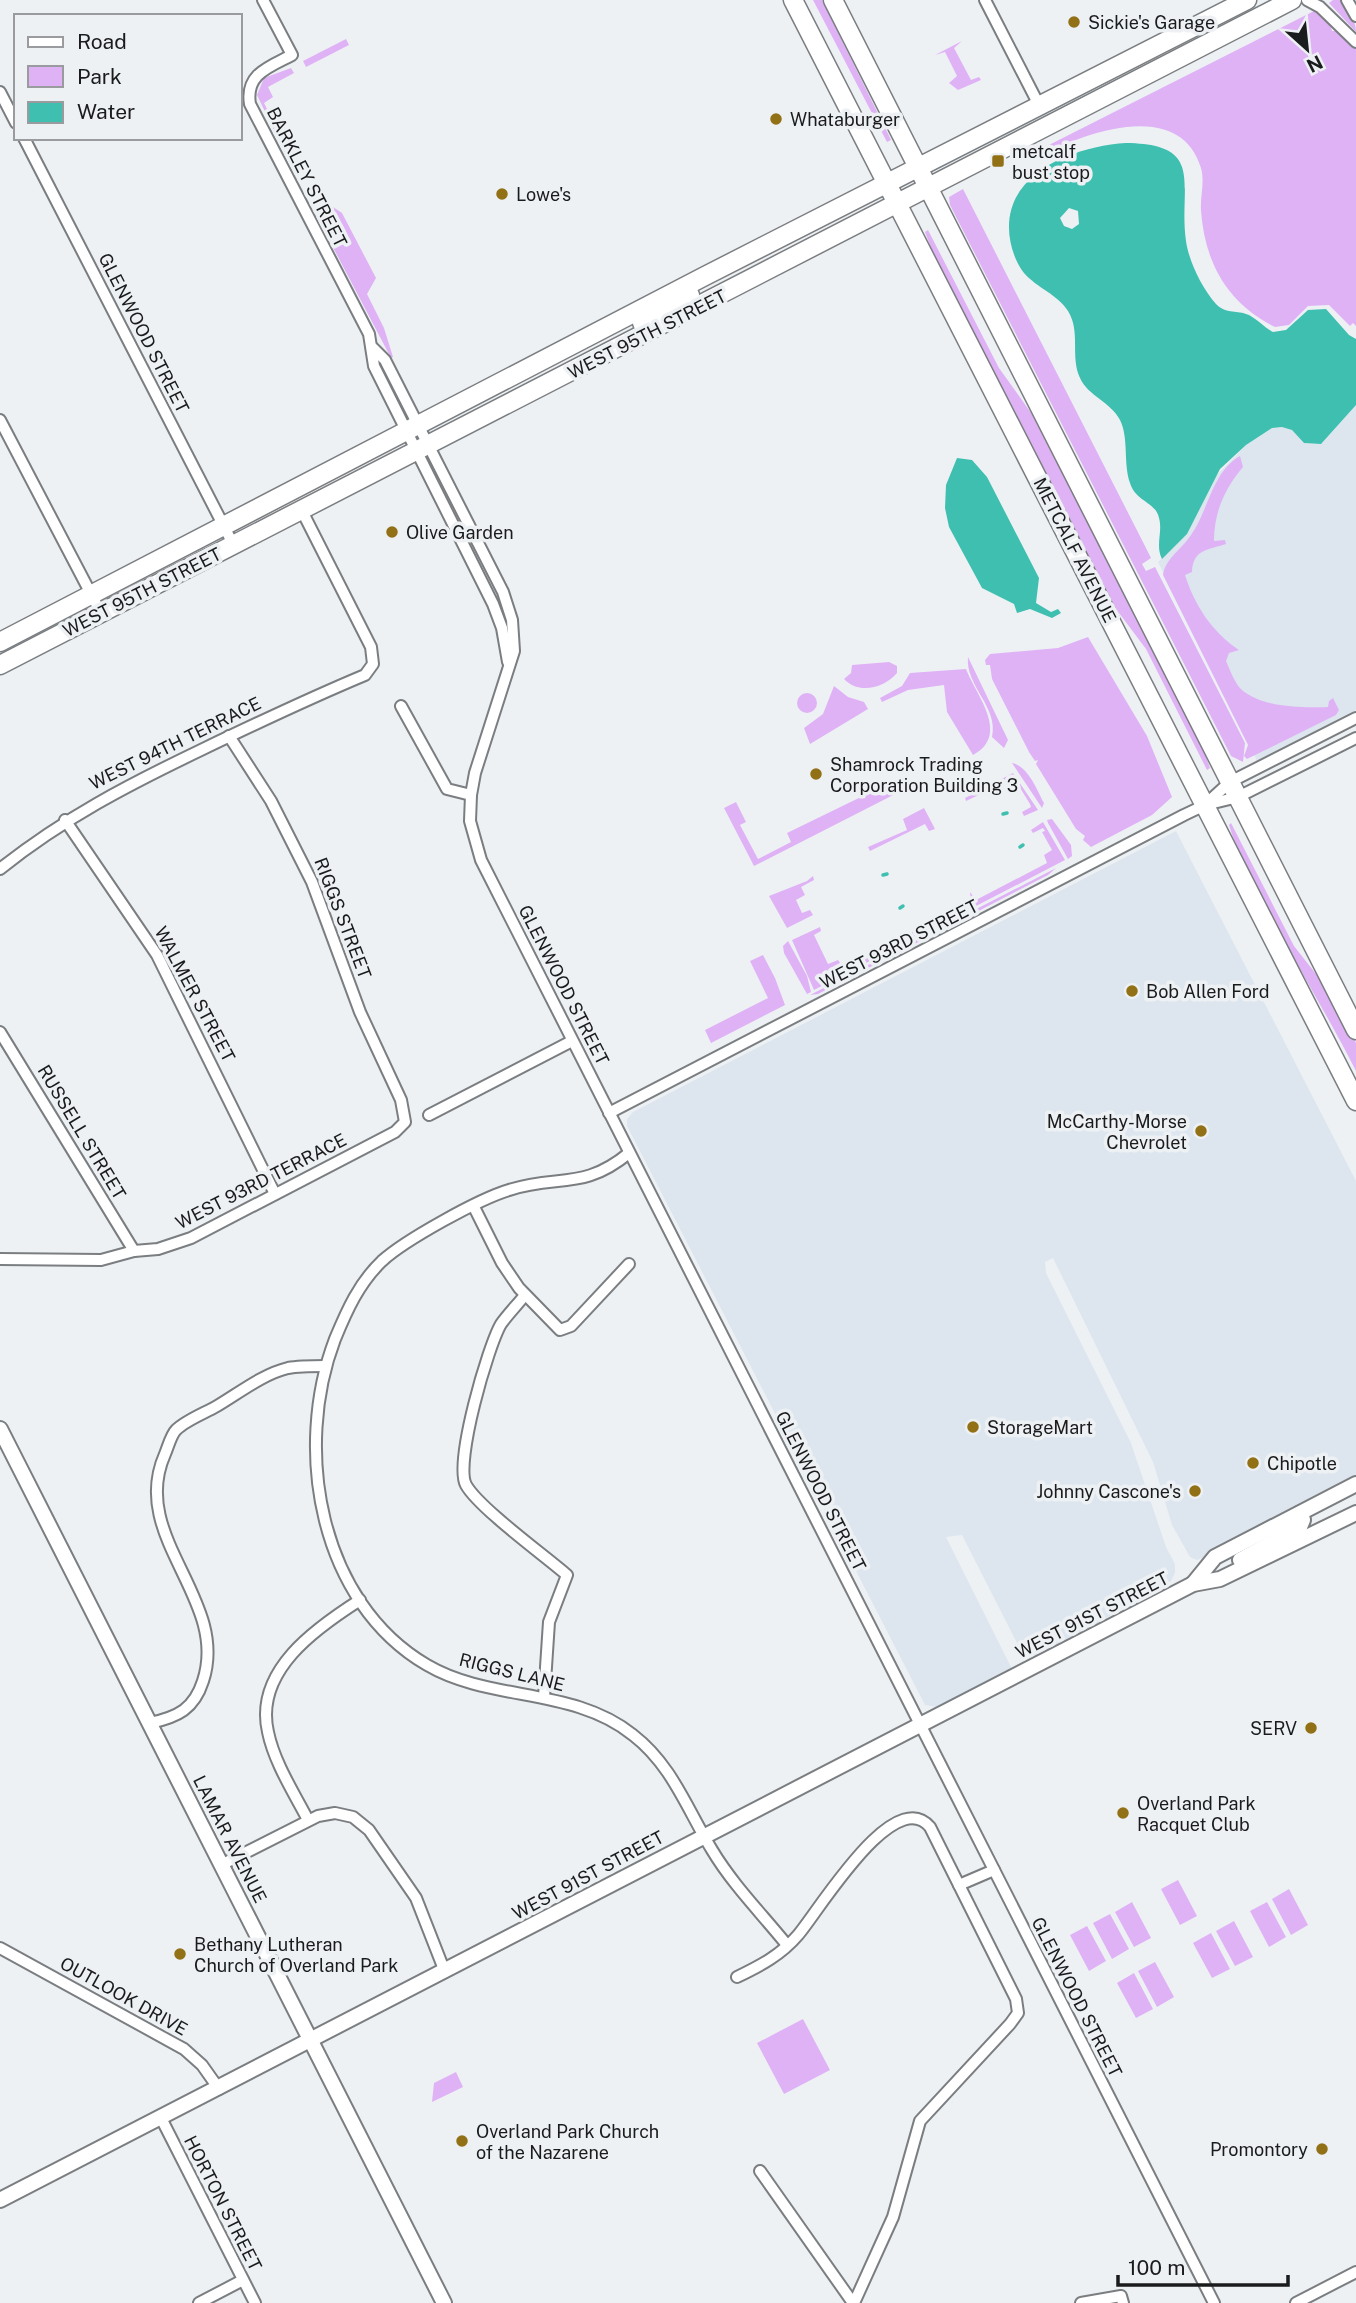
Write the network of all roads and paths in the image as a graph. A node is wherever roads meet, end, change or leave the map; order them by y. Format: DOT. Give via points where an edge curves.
graph roads {
  1 [pos="263,0"];
  2 [pos="793,0"];
  3 [pos="832,0"];
  4 [pos="985,0"];
  5 [pos="1247,0"];
  6 [pos="1292,0"];
  7 [pos="1307,0"];
  8 [pos="1347,0"];
  9 [pos="1356,16"];
  10 [pos="1356,42"];
  11 [pos="0,92"];
  12 [pos="1040,107"];
  13 [pos="14,118"];
  14 [pos="25,140"];
  15 [pos="916,169"];
  16 [pos="888,183"];
  17 [pos="927,190"];
  18 [pos="899,204"];
  19 [pos="705,276"];
  20 [pos="629,343"];
  21 [pos="0,420"];
  22 [pos="413,428"];
  23 [pos="423,448"];
  24 [pos="301,509"];
  25 [pos="224,527"];
  26 [pos="233,544"];
  27 [pos="91,595"];
  28 [pos="101,613"];
  29 [pos="0,642"];
  30 [pos="0,665"];
  31 [pos="401,706"];
  32 [pos="1356,718"];
  33 [pos="229,736"];
  34 [pos="1356,738"];
  35 [pos="1234,789"];
  36 [pos="471,795"];
  37 [pos="1205,805"];
  38 [pos="65,820"];
  39 [pos="0,869"];
  40 [pos="1356,1030"];
  41 [pos="0,1032"];
  42 [pos="572,1041"];
  43 [pos="1356,1101"];
  44 [pos="609,1113"];
  45 [pos="429,1115"];
  46 [pos="405,1122"];
  47 [pos="629,1153"];
  48 [pos="275,1195"];
  49 [pos="474,1207"];
  50 [pos="135,1251"];
  51 [pos="0,1259"];
  52 [pos="629,1264"];
  53 [pos="525,1295"];
  54 [pos="325,1366"];
  55 [pos="0,1429"];
  56 [pos="1356,1485"];
  57 [pos="1356,1491"];
  58 [pos="1301,1513"];
  59 [pos="1356,1513"];
  60 [pos="1314,1534"];
  61 [pos="1231,1574"];
  62 [pos="1193,1584"];
  63 [pos="360,1600"];
  64 [pos="544,1697"];
  65 [pos="150,1723"];
  66 [pos="920,1725"];
  67 [pos="308,1820"];
  68 [pos="705,1836"];
  69 [pos="222,1865"];
  70 [pos="994,1870"];
  71 [pos="959,1885"];
  72 [pos="787,1945"];
  73 [pos="0,1948"];
  74 [pos="445,1972"];
  75 [pos="737,1977"];
  76 [pos="311,2041"];
  77 [pos="219,2089"];
  78 [pos="161,2118"];
  79 [pos="760,2171"];
  80 [pos="0,2200"];
  81 [pos="1356,2272"];
  82 [pos="243,2280"];
  83 [pos="198,2303"];
  84 [pos="254,2303"];
  85 [pos="444,2303"];
  86 [pos="854,2303"];
  87 [pos="1081,2303"];
  88 [pos="1123,2303"];
  89 [pos="1214,2303"];
  90 [pos="1297,2303"];
  1 -- 22 [label="street, BARKLEY STREET" via="292,55 253,79 250,104 373,348 386,360"];
  2 -- 16 [label="main road, METCALF AVENUE"];
  3 -- 15 [label="main road, METCALF AVENUE"];
  4 -- 12 [label="street"];
  5 -- 12 [label="main road, WEST 95TH STREET"];
  6 -- 17 [label="main road, WEST 95TH STREET"];
  7 -- 10 [label="street"];
  8 -- 9 [label="street"];
  11 -- 13 [label="street"];
  12 -- 15 [label="main road, WEST 95TH STREET"];
  14 -- 25 [label="street, GLENWOOD STREET"];
  15 -- 16 [label="main road, WEST 95TH STREET"];
  15 -- 17 [label="main road, METCALF AVENUE"];
  16 -- 18 [label="main road, METCALF AVENUE"];
  16 -- 19 [label="main road, WEST 95TH STREET"];
  17 -- 18 [label="main road, WEST 95TH STREET"];
  17 -- 35 [label="main road, METCALF AVENUE"];
  18 -- 20 [label="main road, WEST 95TH STREET"];
  18 -- 37 [label="main road, METCALF AVENUE"];
  19 -- 20 [label="main road" via="687,299 627,333"];
  19 -- 22 [label="main road, WEST 95TH STREET"];
  20 -- 23 [label="main road, WEST 95TH STREET"];
  21 -- 27 [label="street"];
  22 -- 23 [label="street, BARKLEY STREET"];
  22 -- 25 [label="main road, WEST 95TH STREET"];
  23 -- 24 [label="main road, WEST 95TH STREET"];
  23 -- 36 [label="street, BARKLEY STREET" via="500,621 508,662"];
  24 -- 26 [label="main road, WEST 95TH STREET"];
  24 -- 33 [label="street, WEST 94TH TERRACE" via="371,646 373,664 365,675"];
  25 -- 26 [label="street, GLENWOOD STREET"];
  25 -- 27 [label="main road, WEST 95TH STREET"];
  26 -- 28 [label="main road, WEST 95TH STREET"];
  27 -- 28 [label="street"];
  27 -- 29 [label="main road, WEST 95TH STREET"];
  28 -- 30 [label="main road, WEST 95TH STREET"];
  31 -- 36 [label="street" via="447,789"];
  32 -- 35 [label="street, WEST 93RD STREET"];
  33 -- 38 [label="street, WEST 94TH TERRACE"];
  33 -- 46 [label="street, RIGGS STREET" via="276,809 312,881 360,1012 401,1100"];
  34 -- 35 [label="street, WEST 93RD STREET"];
  35 -- 37 [label="street, WEST 93RD STREET"];
  35 -- 37 [label="street, WEST 93RD STREET"];
  35 -- 40 [label="main road, METCALF AVENUE"];
  36 -- 42 [label="street, GLENWOOD STREET" via="470,821 481,860"];
  37 -- 43 [label="main road, METCALF AVENUE"];
  37 -- 44 [label="street, WEST 93RD STREET"];
  38 -- 39 [label="street, WEST 94TH TERRACE"];
  38 -- 48 [label="street, WALMER STREET" via="164,968"];
  41 -- 50 [label="street, RUSSELL STREET"];
  42 -- 44 [label="street, GLENWOOD STREET"];
  42 -- 45 [label="street"];
  44 -- 47 [label="street, GLENWOOD STREET"];
  46 -- 48 [label="street, WEST 93RD TERRACE" via="395,1132"];
  47 -- 49 [label="street, RIGGS LANE" via="610,1169 587,1178 508,1190"];
  47 -- 66 [label="street, GLENWOOD STREET"];
  48 -- 50 [label="street, WEST 93RD TERRACE" via="191,1238"];
  49 -- 53 [label="street" via="502,1264"];
  49 -- 54 [label="street, RIGGS LANE" via="408,1241 373,1271 348,1307"];
  50 -- 51 [label="street, WEST 93RD TERRACE" via="101,1260"];
  52 -- 53 [label="street" via="571,1326 560,1331"];
  53 -- 64 [label="street" via="501,1325 465,1436 461,1466 466,1485 482,1503 567,1574 549,1622"];
  54 -- 63 [label="street, RIGGS LANE" via="315,1430 319,1492 338,1559"];
  54 -- 65 [label="street" via="287,1368 175,1430 155,1493 166,1543 200,1607 209,1636 209,1664 192,1706 173,1718"];
  55 -- 65 [label="street, LAMAR AVENUE"];
  56 -- 58 [label="street, WEST 91ST STREET"];
  57 -- 60 [label="street" via="1310,1518"];
  58 -- 61 [label="street" via="1300,1527 1233,1564"];
  58 -- 62 [label="street, WEST 91ST STREET" via="1215,1557"];
  59 -- 60 [label="street, WEST 91ST STREET"];
  60 -- 61 [label="street, WEST 91ST STREET"];
  61 -- 62 [label="street, WEST 91ST STREET"];
  62 -- 66 [label="street, WEST 91ST STREET"];
  63 -- 64 [label="street, RIGGS LANE" via="390,1638 431,1667 458,1678"];
  63 -- 67 [label="street" via="305,1638 288,1658 268,1701 268,1736"];
  64 -- 68 [label="street, RIGGS LANE" via="583,1707 632,1733 669,1772"];
  65 -- 69 [label="street, LAMAR AVENUE"];
  66 -- 68 [label="street, WEST 91ST STREET"];
  66 -- 70 [label="street, GLENWOOD STREET"];
  67 -- 69 [label="street"];
  67 -- 74 [label="street" via="335,1813 353,1817 369,1830 416,1898"];
  68 -- 72 [label="street, RIGGS LANE" via="736,1885"];
  68 -- 74 [label="street, WEST 91ST STREET"];
  69 -- 76 [label="street, LAMAR AVENUE"];
  70 -- 71 [label="street"];
  70 -- 89 [label="street, GLENWOOD STREET"];
  71 -- 72 [label="street" via="926,1823 905,1820 869,1843"];
  71 -- 86 [label="street" via="1016,1999 1018,2013 924,2115 892,2217"];
  72 -- 75 [label="street" via="774,1958"];
  73 -- 77 [label="street, OUTLOOK DRIVE" via="184,2049"];
  74 -- 76 [label="street, WEST 91ST STREET"];
  76 -- 77 [label="street, WEST 91ST STREET"];
  76 -- 85 [label="street, LAMAR AVENUE"];
  77 -- 78 [label="street, WEST 91ST STREET"];
  78 -- 80 [label="street, WEST 91ST STREET"];
  78 -- 82 [label="street, HORTON STREET"];
  79 -- 86 [label="street"];
  81 -- 90 [label="street"];
  82 -- 83 [label="street"];
  82 -- 84 [label="street, HORTON STREET"];
  87 -- 88 [label="street" via="1121,2295"];
}
